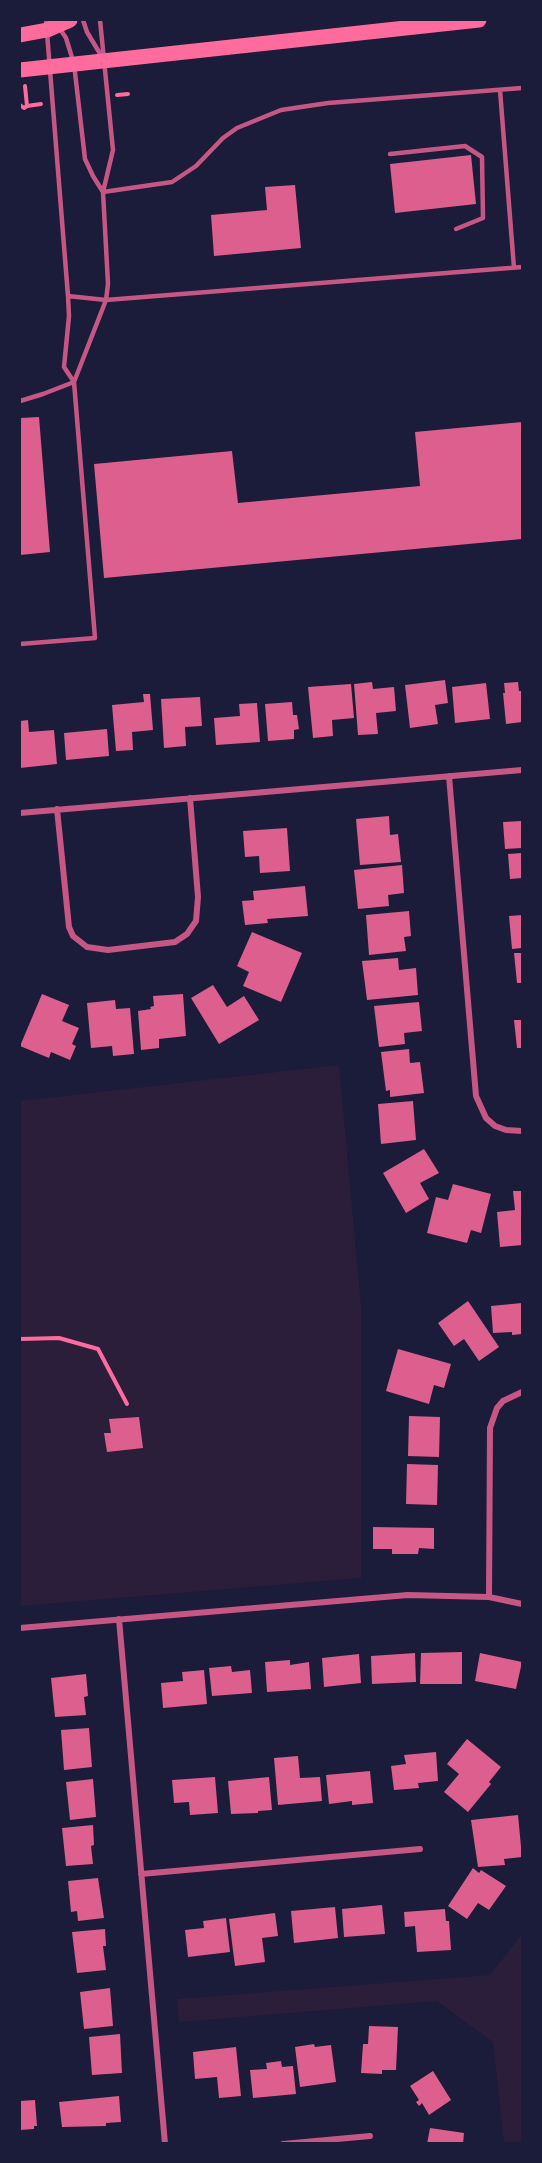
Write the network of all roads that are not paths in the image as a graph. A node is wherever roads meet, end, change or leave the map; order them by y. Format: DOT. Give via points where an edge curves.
graph roads {
  1 [pos="83,20"];
  2 [pos="100,20"];
  3 [pos="479,20"];
  4 [pos="55,23"];
  5 [pos="20,35"];
  6 [pos="104,60"];
  7 [pos="74,64"];
  8 [pos="50,67"];
  9 [pos="20,70"];
  10 [pos="522,88"];
  11 [pos="500,90"];
  12 [pos="390,154"];
  13 [pos="103,192"];
  14 [pos="456,229"];
  15 [pos="522,267"];
  16 [pos="514,268"];
  17 [pos="68,297"];
  18 [pos="106,300"];
  19 [pos="74,382"];
  20 [pos="20,401"];
  21 [pos="20,644"];
  22 [pos="522,770"];
  23 [pos="449,776"];
  24 [pos="190,798"];
  25 [pos="57,809"];
  26 [pos="20,813"];
  27 [pos="522,1131"];
  28 [pos="522,1392"];
  29 [pos="489,1597"];
  30 [pos="522,1604"];
  31 [pos="119,1619"];
  32 [pos="20,1628"];
  33 [pos="420,1850"];
  34 [pos="141,1874"];
  35 [pos="370,2136"];
  36 [pos="165,2144"];
  37 [pos="283,2144"];
  1 -- 6 [label="lane"];
  2 -- 6 [label="lane"];
  3 -- 6 [label="main road"];
  4 -- 5 [label="main road"];
  4 -- 7 [label="lane" via="66,38"];
  4 -- 8 [label="lane"];
  6 -- 7 [label="main road"];
  6 -- 13 [label="lane" via="112,150"];
  7 -- 8 [label="main road"];
  7 -- 13 [label="lane" via="85,159"];
  8 -- 9 [label="main road"];
  8 -- 17 [label="lane"];
  10 -- 11 [label="lane"];
  11 -- 13 [label="lane" via="281,110 237,128 196,166 172,182"];
  11 -- 16 [label="lane"];
  12 -- 14 [label="lane" via="465,146 482,157 483,218"];
  13 -- 18 [label="lane"];
  15 -- 16 [label="lane"];
  16 -- 18 [label="lane"];
  17 -- 18 [label="lane"];
  17 -- 19 [label="lane" via="64,367"];
  18 -- 19 [label="lane"];
  19 -- 20 [label="lane"];
  19 -- 21 [label="lane" via="95,638"];
  22 -- 23 [label="street"];
  23 -- 24 [label="street"];
  23 -- 27 [label="street" via="476,1096 486,1118 495,1126"];
  24 -- 25 [label="street"];
  24 -- 25 [label="street" via="198,897 196,921 188,934 175,942 108,950 87,947 73,936 69,927"];
  25 -- 26 [label="street"];
  28 -- 29 [label="street" via="496,1408 490,1428"];
  29 -- 30 [label="street"];
  29 -- 31 [label="street" via="408,1595"];
  31 -- 32 [label="street"];
  31 -- 34 [label="street"];
  33 -- 34 [label="street"];
  34 -- 36 [label="street"];
  35 -- 37 [label="street"];
}
